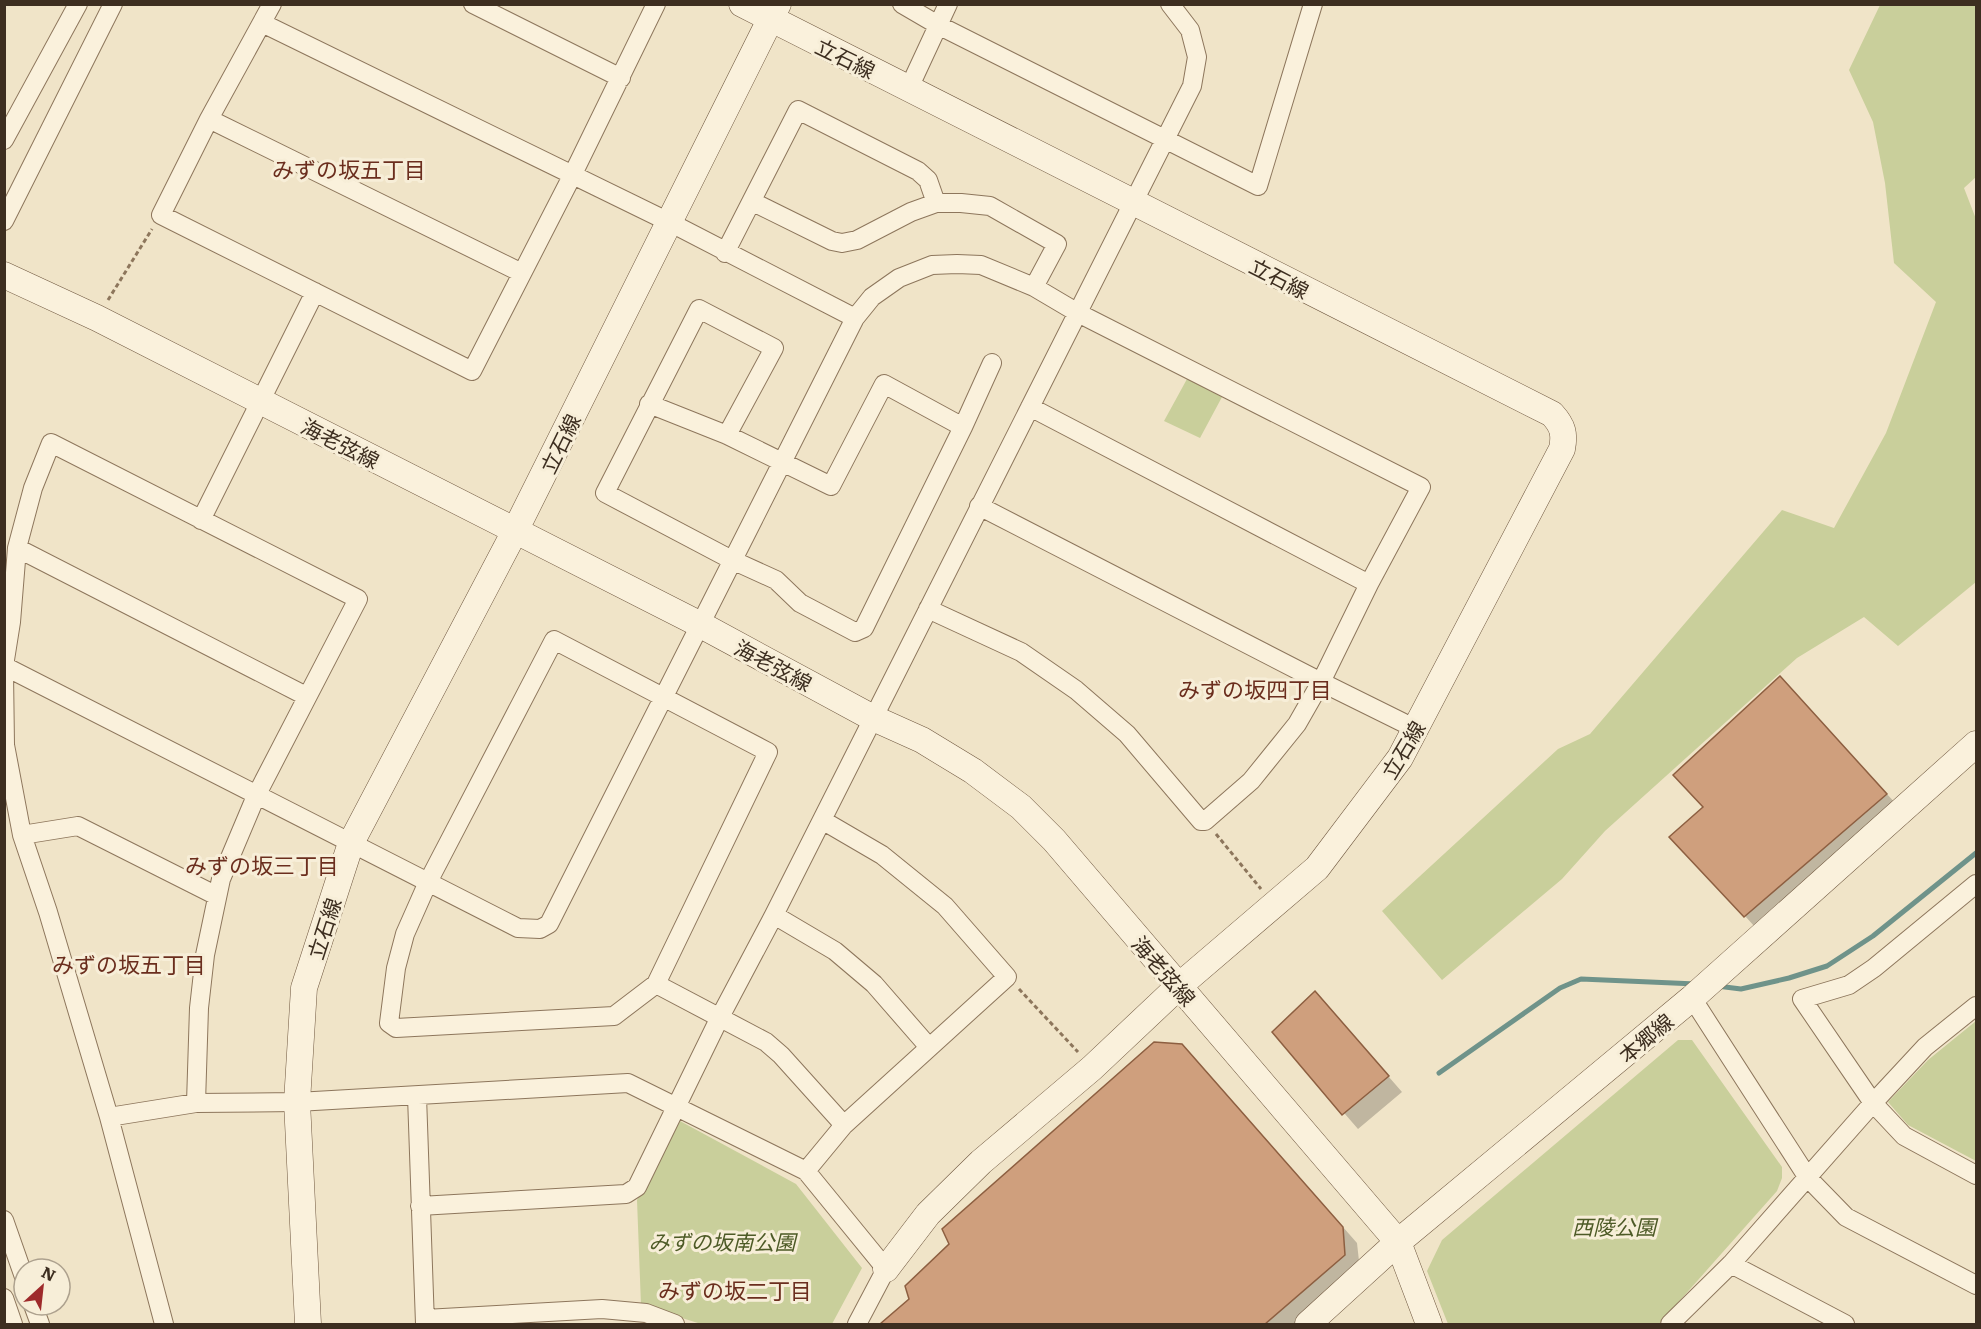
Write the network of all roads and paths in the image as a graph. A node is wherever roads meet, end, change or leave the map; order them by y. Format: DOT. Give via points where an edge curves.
graph roads {
  1 [pos="78,4"];
  2 [pos="113,4"];
  3 [pos="272,4"];
  4 [pos="473,4"];
  5 [pos="656,4"];
  6 [pos="742,4"];
  7 [pos="902,4"];
  8 [pos="948,4"];
  9 [pos="1170,4"];
  10 [pos="1313,4"];
  11 [pos="775,12"];
  12 [pos="262,23"];
  13 [pos="938,25"];
  14 [pos="621,78"];
  15 [pos="909,88"];
  16 [pos="209,119"];
  17 [pos="1166,138"];
  18 [pos="4,140"];
  19 [pos="572,176"];
  20 [pos="753,202"];
  21 [pos="936,203"];
  22 [pos="1134,203"];
  23 [pos="161,215"];
  24 [pos="4,221"];
  25 [pos="669,222"];
  26 [pos="725,253"];
  27 [pos="522,273"];
  28 [pos="4,275"];
  29 [pos="1034,287"];
  30 [pos="315,292"];
  31 [pos="1078,313"];
  32 [pos="97,318"];
  33 [pos="855,318"];
  34 [pos="992,363"];
  35 [pos="261,401"];
  36 [pos="649,404"];
  37 [pos="1030,407"];
  38 [pos="963,427"];
  39 [pos="727,435"];
  40 [pos="782,462"];
  41 [pos="979,506"];
  42 [pos="201,520"];
  43 [pos="515,531"];
  44 [pos="17,548"];
  45 [pos="732,560"];
  46 [pos="1369,584"];
  47 [pos="928,609"];
  48 [pos="701,626"];
  49 [pos="4,666"];
  50 [pos="4,673"];
  51 [pos="1321,682"];
  52 [pos="306,696"];
  53 [pos="663,698"];
  54 [pos="873,718"];
  55 [pos="1416,729"];
  56 [pos="1977,744"];
  57 [pos="256,796"];
  58 [pos="822,820"];
  59 [pos="1205,820"];
  60 [pos="22,835"];
  61 [pos="351,843"];
  62 [pos="428,882"];
  63 [pos="1977,884"];
  64 [pos="217,896"];
  65 [pos="1274,905"];
  66 [pos="774,915"];
  67 [pos="1007,977"];
  68 [pos="656,984"];
  69 [pos="1179,986"];
  70 [pos="1702,988"];
  71 [pos="1977,1006"];
  72 [pos="720,1017"];
  73 [pos="928,1046"];
  74 [pos="1092,1068"];
  75 [pos="417,1096"];
  76 [pos="297,1102"];
  77 [pos="1873,1102"];
  78 [pos="196,1103"];
  79 [pos="676,1108"];
  80 [pos="109,1117"];
  81 [pos="844,1125"];
  82 [pos="807,1171"];
  83 [pos="1977,1174"];
  84 [pos="1808,1178"];
  85 [pos="420,1206"];
  86 [pos="4,1220"];
  87 [pos="1398,1242"];
  88 [pos="17,1257"];
  89 [pos="1731,1264"];
  90 [pos="886,1269"];
  91 [pos="1977,1285"];
  92 [pos="4,1298"];
  93 [pos="425,1322"];
  94 [pos="13,1324"];
  95 [pos="164,1324"];
  96 [pos="308,1324"];
  97 [pos="675,1324"];
  98 [pos="856,1324"];
  99 [pos="1308,1324"];
  100 [pos="1429,1324"];
  101 [pos="1671,1324"];
  102 [pos="1845,1324"];
  1 -- 18 [label="street"];
  2 -- 24 [label="street"];
  3 -- 12 [label="street"];
  4 -- 14 [label="street"];
  5 -- 14 [label="street"];
  6 -- 11 [label="street"];
  7 -- 13 [label="street"];
  8 -- 13 [label="street"];
  9 -- 17 [label="street" via="1190,30 1197,57 1192,86"];
  10 -- 17 [label="street" via="1258,186"];
  11 -- 15 [label="street, 立石線"];
  11 -- 25 [label="street, 立石線"];
  12 -- 16 [label="street"];
  12 -- 19 [label="street"];
  13 -- 15 [label="street"];
  13 -- 17 [label="street"];
  14 -- 19 [label="street"];
  15 -- 22 [label="street, 立石線"];
  16 -- 23 [label="street"];
  16 -- 27 [label="street"];
  17 -- 22 [label="street"];
  19 -- 25 [label="street"];
  19 -- 27 [label="street"];
  20 -- 21 [label="street" via="842,243 857,240"];
  20 -- 21 [label="street" via="798,110 918,171 928,180"];
  20 -- 26 [label="street"];
  21 -- 29 [label="street" via="990,206 1057,244"];
  22 -- 31 [label="street"];
  22 -- 55 [label="street, 立石線" via="1552,414 1560,422 1564,430 1562,449"];
  23 -- 30 [label="street"];
  23 -- 32 [label="path"];
  25 -- 26 [label="street"];
  25 -- 43 [label="street, 立石線"];
  26 -- 33 [label="street"];
  27 -- 30 [label="street" via="472,371"];
  28 -- 32 [label="street, 海老弦線"];
  29 -- 31 [label="street"];
  29 -- 33 [label="street" via="981,265 932,265 899,278 872,297"];
  30 -- 35 [label="street"];
  31 -- 37 [label="street"];
  31 -- 46 [label="street" via="1421,487"];
  32 -- 35 [label="street, 海老弦線"];
  33 -- 40 [label="street"];
  34 -- 38 [label="street"];
  35 -- 42 [label="street"];
  35 -- 43 [label="street, 海老弦線"];
  36 -- 39 [label="street"];
  36 -- 39 [label="street" via="699,309 774,348"];
  36 -- 45 [label="street" via="605,493"];
  37 -- 41 [label="street"];
  37 -- 46 [label="street"];
  38 -- 40 [label="street" via="884,384 841,486 831,486"];
  38 -- 45 [label="street" via="864,628 855,632 800,603 776,580"];
  39 -- 40 [label="street"];
  40 -- 45 [label="street"];
  41 -- 47 [label="street"];
  41 -- 51 [label="street"];
  42 -- 44 [label="street" via="51,443 33,488"];
  42 -- 52 [label="street" via="358,599"];
  43 -- 48 [label="street, 海老弦線"];
  43 -- 61 [label="street, 立石線"];
  44 -- 49 [label="street"];
  44 -- 52 [label="street"];
  45 -- 48 [label="street"];
  46 -- 51 [label="street"];
  47 -- 54 [label="street"];
  47 -- 59 [label="street" via="1021,652 1076,690 1127,734"];
  48 -- 53 [label="street"];
  48 -- 54 [label="street, 海老弦線"];
  49 -- 57 [label="street"];
  50 -- 60 [label="street" via="5,745"];
  51 -- 55 [label="street"];
  51 -- 59 [label="street" via="1297,724 1251,781"];
  52 -- 57 [label="street"];
  53 -- 62 [label="street" via="549,924 540,929 518,928"];
  53 -- 62 [label="street" via="554,640"];
  53 -- 68 [label="street" via="768,753"];
  54 -- 58 [label="street"];
  54 -- 69 [label="street, 海老弦線" via="939,750 1021,807"];
  55 -- 65 [label="street, 立石線" via="1400,758 1317,868"];
  56 -- 70 [label="street, 本郷線"];
  57 -- 61 [label="street"];
  57 -- 64 [label="street"];
  58 -- 66 [label="street"];
  58 -- 67 [label="street" via="882,855 945,906"];
  59 -- 65 [label="path"];
  60 -- 64 [label="street" via="78,826"];
  60 -- 80 [label="street"];
  61 -- 62 [label="street"];
  61 -- 76 [label="street, 立石線" via="304,988"];
  62 -- 68 [label="street" via="405,934 396,968 389,1023 396,1028 614,1016"];
  63 -- 77 [label="street" via="1849,985 1802,999"];
  64 -- 78 [label="street" via="199,1008"];
  65 -- 69 [label="street, 立石線"];
  66 -- 72 [label="street"];
  66 -- 73 [label="street" via="834,951 874,984"];
  67 -- 73 [label="street"];
  67 -- 74 [label="path"];
  68 -- 72 [label="street"];
  69 -- 74 [label="street, 立石線"];
  69 -- 87 [label="street, 海老弦線"];
  70 -- 84 [label="street"];
  70 -- 87 [label="street, 本郷線"];
  71 -- 77 [label="street" via="1926,1047"];
  72 -- 79 [label="street"];
  72 -- 81 [label="street" via="774,1048"];
  73 -- 81 [label="street"];
  74 -- 90 [label="street, 立石線" via="981,1162 928,1214"];
  75 -- 76 [label="street"];
  75 -- 79 [label="street" via="628,1083"];
  75 -- 85 [label="street"];
  76 -- 78 [label="street"];
  76 -- 96 [label="street, 立石線"];
  77 -- 83 [label="street" via="1904,1136"];
  77 -- 84 [label="street"];
  78 -- 80 [label="street"];
  79 -- 82 [label="street"];
  79 -- 85 [label="street" via="637,1187 626,1194"];
  80 -- 95 [label="street"];
  81 -- 82 [label="street"];
  82 -- 90 [label="street"];
  84 -- 89 [label="street"];
  84 -- 91 [label="street" via="1846,1217"];
  85 -- 93 [label="street"];
  86 -- 88 [label="street"];
  87 -- 99 [label="street, 本郷線"];
  87 -- 100 [label="street, 海老弦線"];
  89 -- 101 [label="street"];
  89 -- 102 [label="street"];
  90 -- 98 [label="street"];
  92 -- 94 [label="street"];
  93 -- 97 [label="street" via="602,1309 646,1313"];
}
